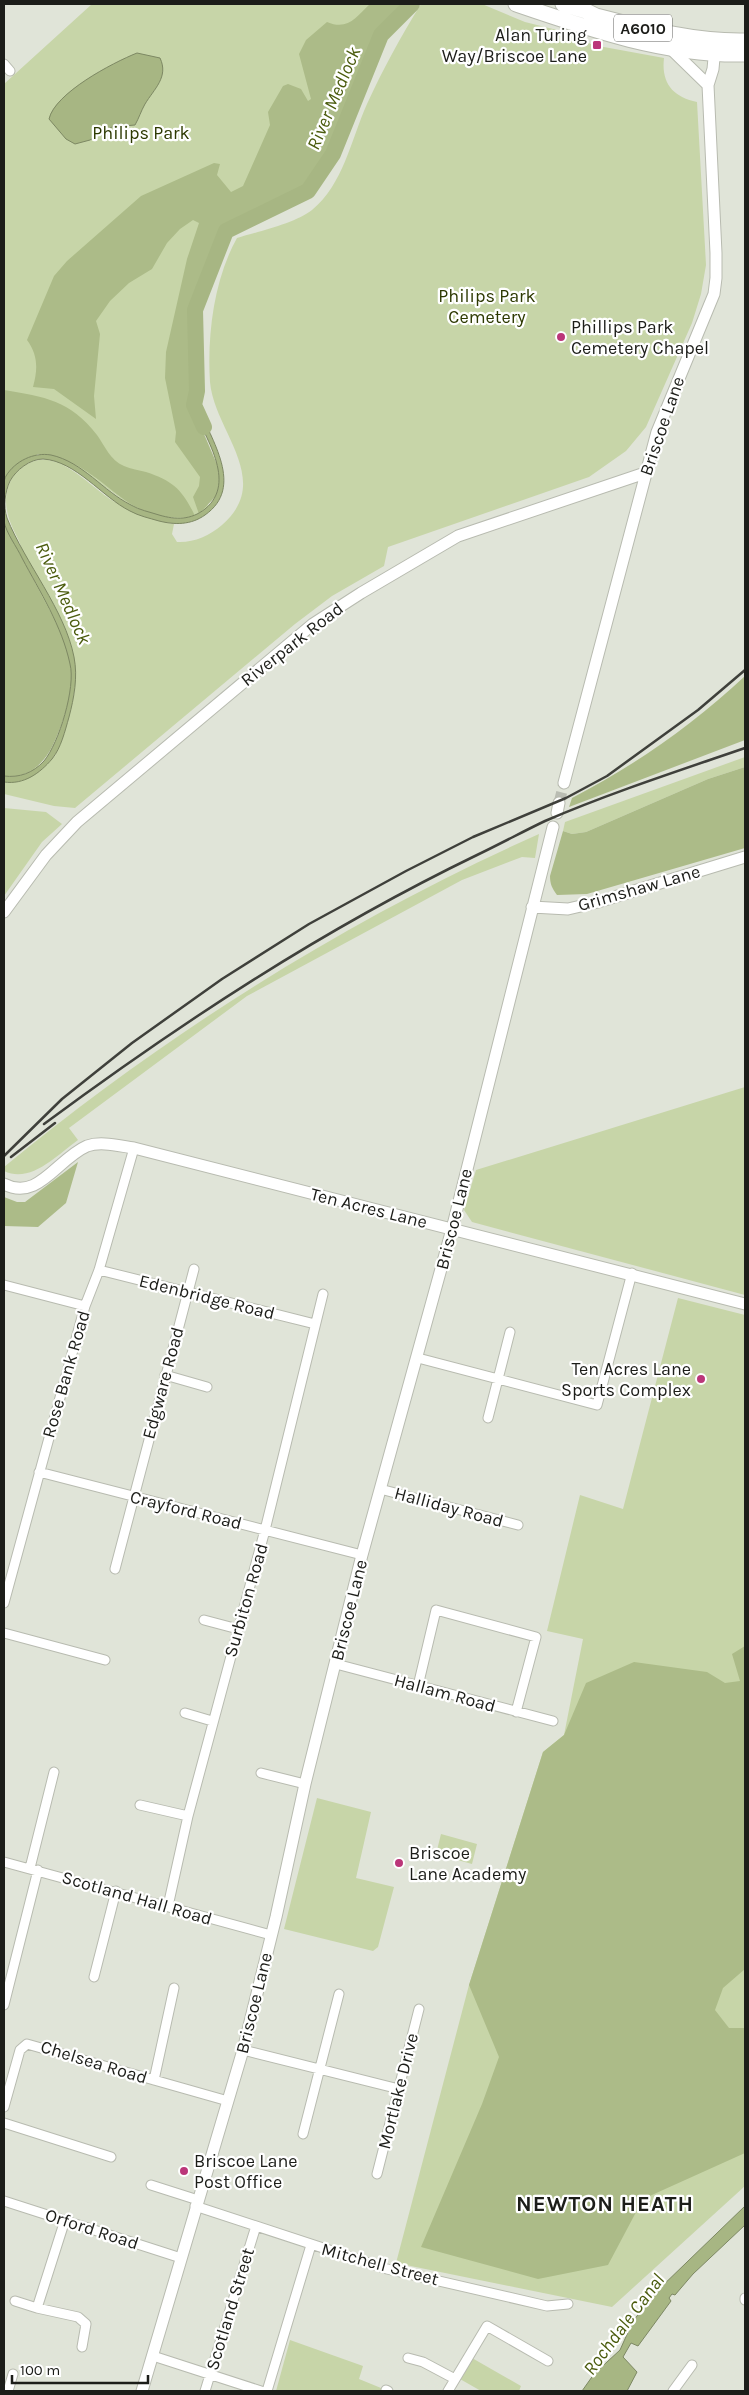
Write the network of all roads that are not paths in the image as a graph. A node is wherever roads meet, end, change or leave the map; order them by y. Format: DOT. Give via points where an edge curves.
graph roads {
  1 [pos="516,4"];
  2 [pos="563,4"];
  3 [pos="745,41"];
  4 [pos="708,47"];
  5 [pos="670,48"];
  6 [pos="745,54"];
  7 [pos="4,64"];
  8 [pos="10,72"];
  9 [pos="698,76"];
  10 [pos="708,85"];
  11 [pos="645,473"];
  12 [pos="564,783"];
  13 [pos="553,827"];
  14 [pos="745,857"];
  15 [pos="532,907"];
  16 [pos="4,912"];
  17 [pos="134,1148"];
  18 [pos="4,1184"];
  19 [pos="452,1229"];
  20 [pos="194,1269"];
  21 [pos="99,1270"];
  22 [pos="632,1273"];
  23 [pos="4,1285"];
  24 [pos="188,1292"];
  25 [pos="323,1294"];
  26 [pos="745,1304"];
  27 [pos="85,1306"];
  28 [pos="315,1324"];
  29 [pos="510,1332"];
  30 [pos="418,1358"];
  31 [pos="165,1375"];
  32 [pos="498,1378"];
  33 [pos="207,1386"];
  34 [pos="488,1418"];
  35 [pos="39,1472"];
  36 [pos="380,1490"];
  37 [pos="132,1497"];
  38 [pos="518,1525"];
  39 [pos="265,1530"];
  40 [pos="362,1555"];
  41 [pos="115,1569"];
  42 [pos="4,1603"];
  43 [pos="204,1620"];
  44 [pos="238,1629"];
  45 [pos="4,1634"];
  46 [pos="105,1660"];
  47 [pos="336,1664"];
  48 [pos="418,1686"];
  49 [pos="516,1712"];
  50 [pos="185,1713"];
  51 [pos="212,1721"];
  52 [pos="553,1721"];
  53 [pos="54,1772"];
  54 [pos="261,1773"];
  55 [pos="305,1784"];
  56 [pos="140,1805"];
  57 [pos="188,1816"];
  58 [pos="4,1862"];
  59 [pos="34,1869"];
  60 [pos="116,1891"];
  61 [pos="168,1906"];
  62 [pos="271,1935"];
  63 [pos="94,1977"];
  64 [pos="174,1988"];
  65 [pos="339,1994"];
  66 [pos="4,2005"];
  67 [pos="419,2009"];
  68 [pos="242,2050"];
  69 [pos="320,2068"];
  70 [pos="154,2080"];
  71 [pos="399,2089"];
  72 [pos="228,2101"];
  73 [pos="4,2108"];
  74 [pos="4,2123"];
  75 [pos="304,2134"];
  76 [pos="111,2158"];
  77 [pos="378,2174"];
  78 [pos="151,2185"];
  79 [pos="4,2201"];
  80 [pos="196,2203"];
  81 [pos="65,2220"];
  82 [pos="256,2226"];
  83 [pos="311,2246"];
  84 [pos="181,2258"];
  85 [pos="15,2301"];
  86 [pos="568,2304"];
  87 [pos="37,2308"];
  88 [pos="82,2346"];
  89 [pos="153,2356"];
  90 [pos="408,2358"];
  91 [pos="548,2361"];
  92 [pos="692,2365"];
  93 [pos="13,2374"];
  94 [pos="210,2376"];
  95 [pos="455,2379"];
  96 [pos="8,2391"];
  97 [pos="142,2391"];
  98 [pos="205,2391"];
  99 [pos="260,2391"];
  100 [pos="267,2391"];
  101 [pos="448,2391"];
  102 [pos="673,2391"];
  1 -- 5 [label="highway, A6010" via="597,30"];
  2 -- 4 [label="highway, A6010"];
  3 -- 4 [label="highway, A6010"];
  4 -- 5 [label="highway, A6010"];
  4 -- 6 [label="highway, A6010"];
  4 -- 9 [label="street"];
  4 -- 10 [label="street, Briscoe Lane" via="713,69"];
  5 -- 9 [label="street"];
  7 -- 8 [label="street"];
  9 -- 10 [label="street"];
  10 -- 11 [label="street, Briscoe Lane" via="716,282 714,294 657,432"];
  11 -- 12 [label="street, Briscoe Lane"];
  11 -- 16 [label="street, Riverpark Road" via="458,536 324,615 77,822 46,855"];
  13 -- 15 [label="street, Briscoe Lane"];
  14 -- 15 [label="street, Grimshaw Lane" via="598,902 568,909"];
  15 -- 19 [label="street, Briscoe Lane"];
  17 -- 18 [label="street, Ten Acres Lane" via="89,1145 29,1188 13,1189"];
  17 -- 19 [label="street, Ten Acres Lane"];
  17 -- 21 [label="street, Rose Bank Road"];
  19 -- 22 [label="street, Ten Acres Lane"];
  19 -- 30 [label="street, Briscoe Lane"];
  20 -- 24 [label="street, Edgware Road"];
  21 -- 24 [label="street, Edenbridge Road"];
  21 -- 27 [label="street, Rose Bank Road"];
  22 -- 26 [label="street, Ten Acres Lane"];
  22 -- 32 [label="street" via="598,1405"];
  23 -- 27 [label="street"];
  24 -- 28 [label="street, Edenbridge Road"];
  24 -- 31 [label="street, Edgware Road"];
  25 -- 28 [label="street, Surbiton Road"];
  27 -- 35 [label="street, Rose Bank Road"];
  28 -- 39 [label="street, Surbiton Road"];
  29 -- 32 [label="street"];
  30 -- 32 [label="street"];
  30 -- 36 [label="street, Briscoe Lane"];
  31 -- 33 [label="street"];
  31 -- 37 [label="street, Edgware Road"];
  32 -- 34 [label="street"];
  35 -- 37 [label="street, Crayford Road"];
  35 -- 42 [label="street, Rose Bank Road"];
  36 -- 38 [label="street, Halliday Road"];
  36 -- 40 [label="street, Briscoe Lane"];
  37 -- 39 [label="street, Crayford Road"];
  37 -- 41 [label="street, Edgware Road"];
  39 -- 40 [label="street, Crayford Road"];
  39 -- 44 [label="street, Surbiton Road"];
  40 -- 47 [label="street, Briscoe Lane"];
  43 -- 44 [label="street"];
  44 -- 51 [label="street, Surbiton Road"];
  45 -- 46 [label="street"];
  47 -- 48 [label="street, Hallam Road"];
  47 -- 55 [label="street, Briscoe Lane"];
  48 -- 49 [label="street, Hallam Road"];
  48 -- 49 [label="street" via="436,1610 536,1637"];
  49 -- 52 [label="street, Hallam Road"];
  50 -- 51 [label="street"];
  51 -- 57 [label="street, Surbiton Road"];
  53 -- 59 [label="street"];
  54 -- 55 [label="street"];
  55 -- 62 [label="street, Briscoe Lane"];
  56 -- 57 [label="street"];
  57 -- 61 [label="street, Surbiton Road"];
  58 -- 59 [label="street, Scotland Hall Road"];
  59 -- 60 [label="street, Scotland Hall Road"];
  59 -- 66 [label="street"];
  60 -- 61 [label="street, Scotland Hall Road"];
  60 -- 63 [label="street"];
  61 -- 62 [label="street, Scotland Hall Road"];
  62 -- 68 [label="street, Briscoe Lane"];
  64 -- 70 [label="street"];
  65 -- 69 [label="street"];
  67 -- 71 [label="street, Mortlake Drive"];
  68 -- 69 [label="street"];
  68 -- 72 [label="street, Briscoe Lane"];
  69 -- 71 [label="street"];
  69 -- 75 [label="street"];
  70 -- 72 [label="street, Chelsea Road"];
  70 -- 73 [label="street, Chelsea Road" via="28,2044 20,2050"];
  71 -- 77 [label="street, Mortlake Drive"];
  72 -- 80 [label="street, Briscoe Lane"];
  74 -- 76 [label="street"];
  78 -- 80 [label="street, Mitchell Street"];
  79 -- 81 [label="street, Orford Road"];
  80 -- 82 [label="street, Mitchell Street"];
  80 -- 84 [label="street, Briscoe Lane"];
  81 -- 84 [label="street, Orford Road"];
  81 -- 87 [label="street"];
  82 -- 83 [label="street, Mitchell Street"];
  82 -- 94 [label="street, Scotland Street"];
  83 -- 86 [label="street, Mitchell Street" via="387,2269 547,2306"];
  83 -- 100 [label="street"];
  84 -- 89 [label="street, Briscoe Lane"];
  85 -- 87 [label="street"];
  87 -- 88 [label="street" via="78,2317 86,2324"];
  89 -- 94 [label="street"];
  89 -- 97 [label="street, Briscoe Lane"];
  90 -- 95 [label="street"];
  91 -- 95 [label="street" via="487,2326"];
  92 -- 102 [label="street"];
  93 -- 96 [label="street"];
  94 -- 98 [label="street, Scotland Street"];
  94 -- 99 [label="street"];
  95 -- 101 [label="street"];
}
